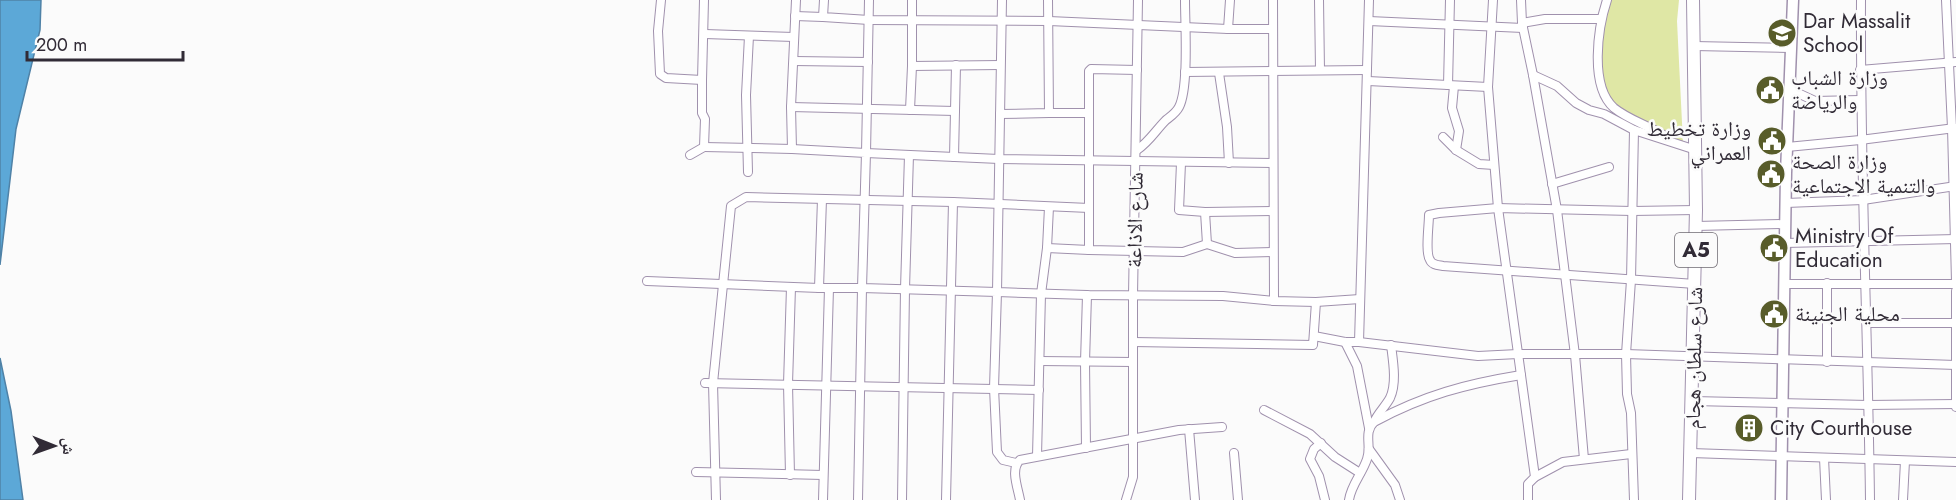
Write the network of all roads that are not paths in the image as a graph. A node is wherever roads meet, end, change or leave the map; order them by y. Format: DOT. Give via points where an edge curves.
graph roads {
  1 [pos="661,0"];
  2 [pos="704,0"];
  3 [pos="796,0"];
  4 [pos="824,0"];
  5 [pos="869,0"];
  6 [pos="912,0"];
  7 [pos="1002,0"];
  8 [pos="1048,0"];
  9 [pos="1138,0"];
  10 [pos="1185,0"];
  11 [pos="1230,0"];
  12 [pos="1273,0"];
  13 [pos="1319,0"];
  14 [pos="1369,0"];
  15 [pos="1450,0"];
  16 [pos="1493,0"];
  17 [pos="1521,0"];
  18 [pos="1607,0"];
  19 [pos="1693,0"];
  20 [pos="1793,0"];
  21 [pos="1861,0"];
  22 [pos="1946,0"];
  23 [pos="795,16"];
  24 [pos="824,17"];
  25 [pos="1601,19"];
  26 [pos="869,20"];
  27 [pos="911,20"];
  28 [pos="1002,21"];
  29 [pos="1048,21"];
  30 [pos="1369,21"];
  31 [pos="1449,24"];
  32 [pos="1138,25"];
  33 [pos="1522,25"];
  34 [pos="1185,27"];
  35 [pos="1492,27"];
  36 [pos="1228,29"];
  37 [pos="1272,29"];
  38 [pos="705,34"];
  39 [pos="749,36"];
  40 [pos="794,37"];
  41 [pos="1694,46"];
  42 [pos="1790,48"];
  43 [pos="794,61"];
  44 [pos="868,62"];
  45 [pos="1952,62"];
  46 [pos="956,65"];
  47 [pos="1000,65"];
  48 [pos="912,66"];
  49 [pos="1137,70"];
  50 [pos="1320,70"];
  51 [pos="1367,70"];
  52 [pos="1860,70"];
  53 [pos="1272,71"];
  54 [pos="1185,72"];
  55 [pos="1220,73"];
  56 [pos="1533,75"];
  57 [pos="702,80"];
  58 [pos="1368,81"];
  59 [pos="1451,86"];
  60 [pos="1488,87"];
  61 [pos="1789,89"];
  62 [pos="1860,100"];
  63 [pos="791,107"];
  64 [pos="867,110"];
  65 [pos="910,110"];
  66 [pos="955,111"];
  67 [pos="1089,112"];
  68 [pos="1049,113"];
  69 [pos="1000,114"];
  70 [pos="1954,128"];
  71 [pos="1634,130"];
  72 [pos="1443,137"];
  73 [pos="1860,140"];
  74 [pos="1673,143"];
  75 [pos="704,147"];
  76 [pos="1787,147"];
  77 [pos="747,148"];
  78 [pos="792,149"];
  79 [pos="1137,150"];
  80 [pos="1456,150"];
  81 [pos="1696,150"];
  82 [pos="866,153"];
  83 [pos="690,155"];
  84 [pos="909,155"];
  85 [pos="954,157"];
  86 [pos="999,159"];
  87 [pos="1089,159"];
  88 [pos="1136,162"];
  89 [pos="1181,163"];
  90 [pos="1229,163"];
  91 [pos="1273,163"];
  92 [pos="1494,165"];
  93 [pos="1609,167"];
  94 [pos="748,172"];
  95 [pos="1552,184"];
  96 [pos="1955,186"];
  97 [pos="822,199"];
  98 [pos="865,200"];
  99 [pos="1863,200"];
  100 [pos="908,201"];
  101 [pos="952,202"];
  102 [pos="1785,203"];
  103 [pos="998,204"];
  104 [pos="1049,207"];
  105 [pos="1089,208"];
  106 [pos="1498,208"];
  107 [pos="1557,210"];
  108 [pos="1696,210"];
  109 [pos="1272,211"];
  110 [pos="1205,212"];
  111 [pos="1632,212"];
  112 [pos="1956,212"];
  113 [pos="1785,224"];
  114 [pos="1696,226"];
  115 [pos="1956,239"];
  116 [pos="1864,240"];
  117 [pos="1785,243"];
  118 [pos="1207,244"];
  119 [pos="1047,248"];
  120 [pos="1089,250"];
  121 [pos="1273,252"];
  122 [pos="1134,253"];
  123 [pos="1506,271"];
  124 [pos="1565,274"];
  125 [pos="1630,280"];
  126 [pos="647,281"];
  127 [pos="1956,282"];
  128 [pos="1827,283"];
  129 [pos="1866,283"];
  130 [pos="724,284"];
  131 [pos="1695,284"];
  132 [pos="1784,284"];
  133 [pos="791,287"];
  134 [pos="819,288"];
  135 [pos="829,288"];
  136 [pos="862,288"];
  137 [pos="905,289"];
  138 [pos="950,291"];
  139 [pos="1956,291"];
  140 [pos="997,292"];
  141 [pos="1041,294"];
  142 [pos="1087,296"];
  143 [pos="1133,296"];
  144 [pos="1360,299"];
  145 [pos="1274,301"];
  146 [pos="1316,302"];
  147 [pos="1867,323"];
  148 [pos="1956,323"];
  149 [pos="1314,336"];
  150 [pos="1133,342"];
  151 [pos="1345,342"];
  152 [pos="1359,342"];
  153 [pos="1391,345"];
  154 [pos="1518,354"];
  155 [pos="1626,354"];
  156 [pos="1575,355"];
  157 [pos="1694,357"];
  158 [pos="1784,360"];
  159 [pos="1040,361"];
  160 [pos="1085,362"];
  161 [pos="1133,362"];
  162 [pos="1827,362"];
  163 [pos="1868,363"];
  164 [pos="1956,365"];
  165 [pos="1521,375"];
  166 [pos="709,383"];
  167 [pos="788,384"];
  168 [pos="825,385"];
  169 [pos="860,385"];
  170 [pos="904,386"];
  171 [pos="948,387"];
  172 [pos="994,388"];
  173 [pos="1039,390"];
  174 [pos="1693,401"];
  175 [pos="1783,404"];
  176 [pos="1868,405"];
  177 [pos="1956,406"];
  178 [pos="1264,410"];
  179 [pos="1372,425"];
  180 [pos="1222,428"];
  181 [pos="1189,429"];
  182 [pos="1133,440"];
  183 [pos="1321,443"];
  184 [pos="1086,448"];
  185 [pos="1369,450"];
  186 [pos="1234,453"];
  187 [pos="1691,453"];
  188 [pos="1631,454"];
  189 [pos="1782,455"];
  190 [pos="1037,456"];
  191 [pos="1824,458"];
  192 [pos="1584,459"];
  193 [pos="1869,460"];
  194 [pos="1905,461"];
  195 [pos="1956,462"];
  196 [pos="1017,463"];
  197 [pos="696,472"];
  198 [pos="717,472"];
  199 [pos="1360,473"];
  200 [pos="790,475"];
  201 [pos="824,475"];
  202 [pos="1535,477"];
  203 [pos="716,500"];
  204 [pos="823,500"];
  205 [pos="858,500"];
  206 [pos="902,500"];
  207 [pos="946,500"];
  208 [pos="1020,500"];
  209 [pos="1126,500"];
  210 [pos="1195,500"];
  211 [pos="1238,500"];
  212 [pos="1325,500"];
  213 [pos="1349,500"];
  214 [pos="1400,500"];
  215 [pos="1528,500"];
  216 [pos="1634,500"];
  217 [pos="1689,500"];
  218 [pos="1781,500"];
  219 [pos="1826,500"];
  220 [pos="1870,500"];
  221 [pos="1903,500"];
  1 -- 57 [label="street" via="660,74 666,78"];
  2 -- 38 [label="street"];
  3 -- 23 [label="street"];
  4 -- 24 [label="street"];
  5 -- 26 [label="street"];
  6 -- 27 [label="street"];
  7 -- 28 [label="street"];
  8 -- 29 [label="street"];
  9 -- 32 [label="street, شارع الاذاعة"];
  10 -- 34 [label="street"];
  11 -- 36 [label="street"];
  12 -- 37 [label="street"];
  13 -- 50 [label="street"];
  14 -- 30 [label="street"];
  15 -- 31 [label="street"];
  16 -- 35 [label="street"];
  17 -- 33 [label="street"];
  18 -- 25 [label="street"];
  19 -- 41 [label="highway, شارع سلطان هجام / A5"];
  20 -- 42 [label="main road"];
  21 -- 52 [label="street"];
  22 -- 45 [label="street"];
  23 -- 24 [label="street"];
  23 -- 40 [label="street"];
  24 -- 26 [label="street"];
  25 -- 33 [label="street" via="1545,19"];
  25 -- 74 [label="street" via="1598,61 1607,99 1617,110"];
  26 -- 27 [label="street"];
  26 -- 44 [label="street"];
  27 -- 28 [label="street"];
  27 -- 48 [label="street"];
  28 -- 29 [label="street"];
  28 -- 47 [label="street"];
  29 -- 32 [label="street"];
  29 -- 68 [label="street"];
  30 -- 31 [label="street"];
  30 -- 51 [label="street"];
  31 -- 35 [label="street"];
  31 -- 59 [label="street"];
  32 -- 34 [label="street"];
  32 -- 49 [label="street, شارع الاذاعة"];
  33 -- 35 [label="street"];
  33 -- 56 [label="street"];
  34 -- 36 [label="street"];
  34 -- 54 [label="street"];
  35 -- 60 [label="street"];
  36 -- 37 [label="street"];
  37 -- 53 [label="street"];
  38 -- 39 [label="street"];
  38 -- 57 [label="street"];
  39 -- 40 [label="street"];
  39 -- 77 [label="street"];
  40 -- 43 [label="street"];
  41 -- 42 [label="street"];
  41 -- 81 [label="highway, شارع سلطان هجام / A5"];
  42 -- 61 [label="main road"];
  43 -- 44 [label="street"];
  43 -- 63 [label="street"];
  44 -- 64 [label="street"];
  45 -- 52 [label="street"];
  45 -- 70 [label="street"];
  46 -- 47 [label="street"];
  46 -- 48 [label="street"];
  46 -- 66 [label="street"];
  47 -- 69 [label="street"];
  48 -- 65 [label="street"];
  49 -- 67 [label="street" via="1090,70"];
  49 -- 79 [label="street, شارع الاذاعة"];
  50 -- 51 [label="street"];
  50 -- 53 [label="street"];
  51 -- 58 [label="street"];
  52 -- 62 [label="street"];
  53 -- 55 [label="street"];
  53 -- 91 [label="street"];
  54 -- 55 [label="street"];
  54 -- 79 [label="street" via="1178,110"];
  55 -- 90 [label="street"];
  56 -- 71 [label="street" via="1557,86 1576,103"];
  56 -- 95 [label="street"];
  57 -- 75 [label="street"];
  58 -- 59 [label="street"];
  58 -- 144 [label="street"];
  59 -- 60 [label="street"];
  59 -- 80 [label="street" via="1459,132"];
  60 -- 92 [label="street"];
  61 -- 62 [label="street" via="1815,101"];
  61 -- 76 [label="main road"];
  62 -- 73 [label="street"];
  63 -- 64 [label="street"];
  63 -- 78 [label="street"];
  64 -- 65 [label="street"];
  64 -- 82 [label="street"];
  65 -- 66 [label="street"];
  66 -- 85 [label="street"];
  67 -- 68 [label="street"];
  67 -- 87 [label="street"];
  68 -- 69 [label="street"];
  69 -- 86 [label="street"];
  70 -- 73 [label="street"];
  70 -- 96 [label="street"];
  71 -- 74 [label="street"];
  71 -- 111 [label="street"];
  72 -- 80 [label="street"];
  73 -- 76 [label="street"];
  73 -- 99 [label="street"];
  74 -- 81 [label="street"];
  75 -- 77 [label="street"];
  75 -- 83 [label="street"];
  76 -- 102 [label="main road"];
  77 -- 78 [label="street"];
  77 -- 94 [label="street"];
  78 -- 82 [label="street"];
  79 -- 88 [label="street, شارع الاذاعة"];
  80 -- 92 [label="street" via="1479,164"];
  81 -- 108 [label="highway, شارع سلطان هجام / A5"];
  82 -- 84 [label="street"];
  82 -- 98 [label="street"];
  84 -- 85 [label="street"];
  84 -- 100 [label="street"];
  85 -- 86 [label="street"];
  86 -- 87 [label="street"];
  86 -- 103 [label="street"];
  87 -- 88 [label="street"];
  87 -- 105 [label="street"];
  88 -- 89 [label="street"];
  88 -- 122 [label="street, شارع الاذاعة"];
  89 -- 90 [label="street"];
  89 -- 110 [label="street" via="1179,210"];
  90 -- 91 [label="street"];
  91 -- 109 [label="street"];
  92 -- 106 [label="street"];
  93 -- 95 [label="street"];
  95 -- 107 [label="street"];
  96 -- 99 [label="street"];
  96 -- 112 [label="street"];
  97 -- 98 [label="street"];
  97 -- 130 [label="street" via="746,196 731,206"];
  97 -- 134 [label="street"];
  98 -- 100 [label="street"];
  98 -- 136 [label="street"];
  99 -- 102 [label="street"];
  99 -- 116 [label="street"];
  100 -- 101 [label="street"];
  100 -- 137 [label="street"];
  101 -- 103 [label="street"];
  101 -- 138 [label="street"];
  102 -- 113 [label="main road"];
  103 -- 104 [label="street"];
  103 -- 140 [label="street"];
  104 -- 105 [label="street"];
  104 -- 119 [label="street"];
  105 -- 120 [label="street"];
  106 -- 107 [label="street"];
  106 -- 123 [label="street"];
  106 -- 123 [label="street" via="1430,215 1427,254 1435,265"];
  107 -- 111 [label="street"];
  107 -- 124 [label="street"];
  108 -- 111 [label="street"];
  108 -- 114 [label="highway, شارع سلطان هجام / A5"];
  109 -- 110 [label="street"];
  109 -- 121 [label="street"];
  110 -- 118 [label="street"];
  111 -- 125 [label="street"];
  112 -- 115 [label="street"];
  113 -- 114 [label="street"];
  113 -- 117 [label="main road"];
  114 -- 131 [label="highway, شارع سلطان هجام / A5"];
  115 -- 116 [label="street"];
  115 -- 127 [label="street"];
  116 -- 117 [label="street"];
  116 -- 129 [label="street"];
  117 -- 132 [label="main road"];
  118 -- 121 [label="street" via="1236,253"];
  118 -- 122 [label="street" via="1183,252"];
  119 -- 120 [label="street"];
  119 -- 141 [label="street"];
  120 -- 122 [label="street"];
  121 -- 145 [label="street"];
  122 -- 143 [label="street, شارع الاذاعة"];
  123 -- 124 [label="street"];
  123 -- 154 [label="street"];
  124 -- 125 [label="street"];
  124 -- 156 [label="street"];
  125 -- 131 [label="street"];
  125 -- 155 [label="street"];
  126 -- 130 [label="street"];
  127 -- 129 [label="street"];
  128 -- 129 [label="street"];
  128 -- 132 [label="street"];
  128 -- 162 [label="street"];
  129 -- 147 [label="street"];
  130 -- 133 [label="street"];
  130 -- 166 [label="street"];
  131 -- 157 [label="highway, شارع سلطان هجام / A5"];
  132 -- 158 [label="main road"];
  133 -- 134 [label="street"];
  133 -- 167 [label="street"];
  134 -- 135 [label="street"];
  135 -- 136 [label="street"];
  135 -- 168 [label="street"];
  136 -- 137 [label="street"];
  136 -- 169 [label="street"];
  137 -- 138 [label="street"];
  137 -- 170 [label="street"];
  138 -- 140 [label="street"];
  138 -- 171 [label="street"];
  139 -- 148 [label="street"];
  140 -- 141 [label="street"];
  140 -- 172 [label="street"];
  141 -- 142 [label="street"];
  141 -- 159 [label="street"];
  142 -- 143 [label="street"];
  142 -- 160 [label="street"];
  143 -- 145 [label="street" via="1223,296"];
  143 -- 150 [label="street, شارع الاذاعة"];
  144 -- 146 [label="street"];
  144 -- 152 [label="street"];
  145 -- 146 [label="street"];
  146 -- 149 [label="street"];
  147 -- 148 [label="street"];
  147 -- 163 [label="street"];
  148 -- 164 [label="street"];
  149 -- 150 [label="street" via="1313,345"];
  149 -- 151 [label="street"];
  150 -- 161 [label="street, شارع الاذاعة"];
  151 -- 152 [label="street"];
  151 -- 179 [label="street" via="1357,366"];
  152 -- 153 [label="street"];
  153 -- 154 [label="street" via="1478,356"];
  153 -- 179 [label="street" via="1393,387"];
  154 -- 156 [label="street"];
  154 -- 165 [label="street"];
  155 -- 156 [label="street"];
  155 -- 157 [label="street"];
  155 -- 188 [label="street"];
  156 -- 192 [label="street"];
  157 -- 158 [label="street"];
  157 -- 174 [label="highway, شارع سلطان هجام / A5"];
  158 -- 162 [label="street"];
  158 -- 175 [label="main road"];
  159 -- 160 [label="street"];
  159 -- 173 [label="street"];
  160 -- 161 [label="street"];
  160 -- 184 [label="street"];
  161 -- 182 [label="street, شارع الاذاعة"];
  162 -- 163 [label="street"];
  163 -- 164 [label="street"];
  163 -- 176 [label="street"];
  164 -- 177 [label="street"];
  165 -- 179 [label="street" via="1423,398"];
  165 -- 202 [label="street"];
  166 -- 167 [label="street"];
  166 -- 198 [label="street"];
  167 -- 168 [label="street"];
  167 -- 200 [label="street"];
  168 -- 169 [label="street"];
  168 -- 201 [label="street"];
  169 -- 170 [label="street"];
  169 -- 205 [label="street"];
  170 -- 171 [label="street"];
  170 -- 206 [label="street"];
  171 -- 172 [label="street"];
  171 -- 207 [label="street"];
  172 -- 173 [label="street"];
  172 -- 196 [label="street" via="997,453 1003,460"];
  173 -- 190 [label="street"];
  174 -- 175 [label="street"];
  174 -- 187 [label="highway, شارع سلطان هجام / A5"];
  175 -- 176 [label="street"];
  175 -- 189 [label="main road"];
  176 -- 177 [label="street"];
  176 -- 193 [label="street"];
  178 -- 183 [label="street"];
  179 -- 185 [label="street" via="1367,434"];
  180 -- 181 [label="street"];
  181 -- 182 [label="street"];
  181 -- 210 [label="street"];
  182 -- 184 [label="street"];
  182 -- 209 [label="street, شارع الاذاعة" via="1133,477"];
  183 -- 199 [label="street"];
  183 -- 212 [label="street" via="1310,459"];
  184 -- 190 [label="street"];
  185 -- 199 [label="street"];
  185 -- 214 [label="street" via="1395,485"];
  186 -- 211 [label="street"];
  187 -- 189 [label="street"];
  187 -- 217 [label="highway, شارع سلطان هجام / A5"];
  188 -- 192 [label="street"];
  188 -- 216 [label="street"];
  189 -- 191 [label="street"];
  189 -- 218 [label="main road"];
  190 -- 196 [label="street"];
  191 -- 193 [label="street"];
  191 -- 219 [label="street"];
  192 -- 202 [label="street" via="1563,462"];
  193 -- 194 [label="street"];
  193 -- 220 [label="street"];
  194 -- 195 [label="street"];
  194 -- 221 [label="street"];
  196 -- 208 [label="street"];
  197 -- 198 [label="street"];
  198 -- 200 [label="street"];
  198 -- 203 [label="street"];
  199 -- 213 [label="street"];
  200 -- 201 [label="street"];
  201 -- 204 [label="street"];
  202 -- 215 [label="street" via="1528,484"];
}
